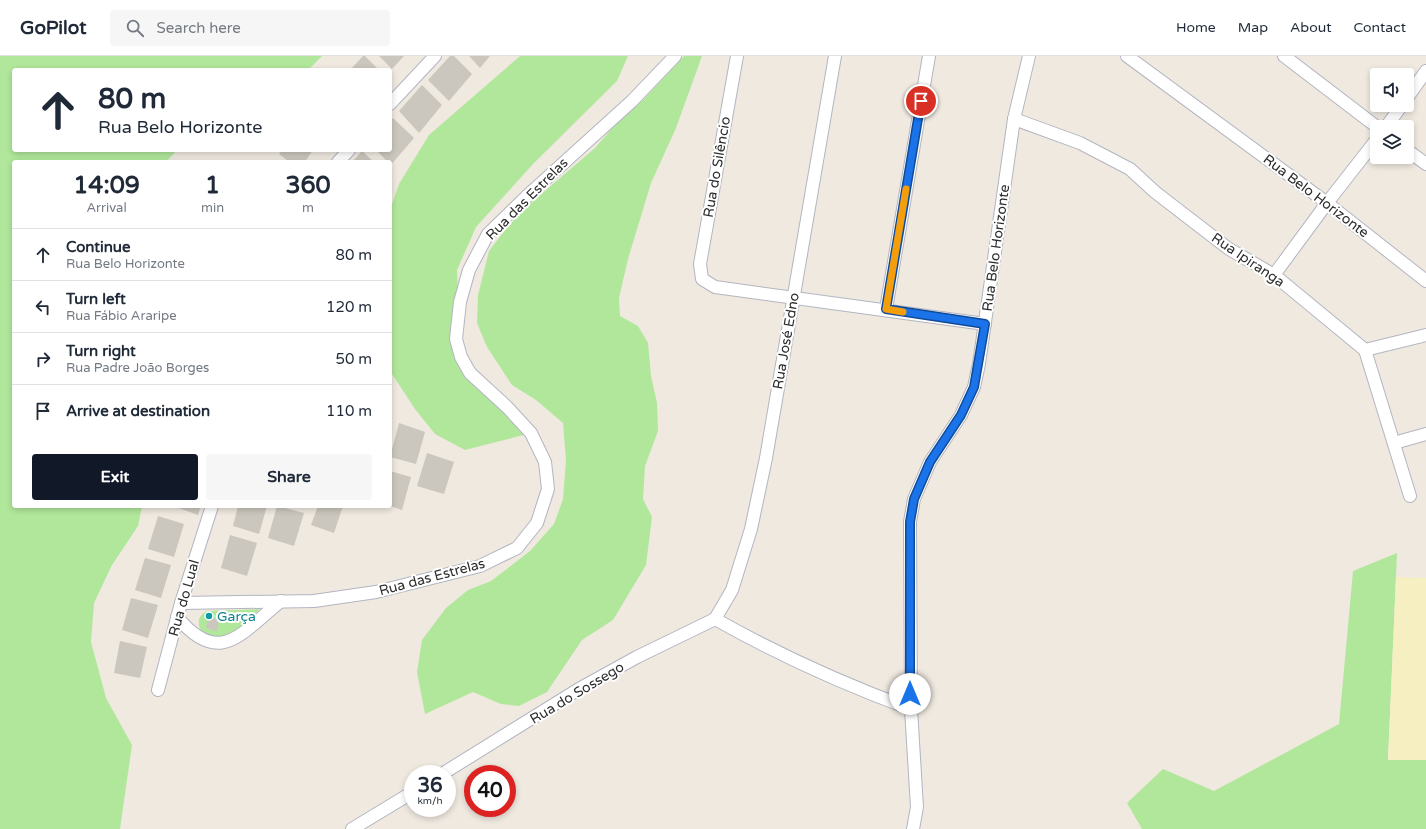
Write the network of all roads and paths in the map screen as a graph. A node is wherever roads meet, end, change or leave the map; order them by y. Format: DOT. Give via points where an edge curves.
graph roads {
  1 [pos="435,56"];
  2 [pos="675,56"];
  3 [pos="737,56"];
  4 [pos="835,56"];
  5 [pos="929,56"];
  6 [pos="1029,56"];
  7 [pos="1127,56"];
  8 [pos="1284,56"];
  9 [pos="1426,71"];
  10 [pos="1414,88"];
  11 [pos="392,102"];
  12 [pos="1014,119"];
  13 [pos="1370,122"];
  14 [pos="1370,148"];
  15 [pos="346,152"];
  16 [pos="1414,155"];
  17 [pos="340,160"];
  18 [pos="1426,164"];
  19 [pos="1327,203"];
  20 [pos="1274,275"];
  21 [pos="1426,281"];
  22 [pos="792,298"];
  23 [pos="886,309"];
  24 [pos="985,324"];
  25 [pos="1426,335"];
  26 [pos="1365,350"];
  27 [pos="1426,434"];
  28 [pos="1394,443"];
  29 [pos="1410,496"];
  30 [pos="211,508"];
  31 [pos="281,601"];
  32 [pos="181,603"];
  33 [pos="177,617"];
  34 [pos="715,619"];
  35 [pos="158,690"];
  36 [pos="911,709"];
  37 [pos="456,765"];
  38 [pos="404,797"];
  39 [pos="352,829"];
  40 [pos="913,829"];
  1 -- 11 [label="street"];
  2 -- 31 [label="street, Rua das Estrelas" via="632,101 526,196 488,234 469,270 460,302 456,339 461,357 470,373 531,433 545,462 548,488 537,523 517,548 480,566 376,592 314,600"];
  3 -- 22 [label="street, Rua do Silêncio" via="700,264 702,279 715,287"];
  4 -- 22 [label="street, Rua José Edno"];
  5 -- 23 [label="street"];
  6 -- 12 [label="street, Rua Belo Horizonte"];
  7 -- 19 [label="street, Rua Belo Horizonte"];
  8 -- 13 [label="street"];
  9 -- 10 [label="street"];
  12 -- 20 [label="street, Rua Ipiranga" via="1080,144 1130,168 1155,192 1229,249"];
  12 -- 24 [label="street, Rua Belo Horizonte"];
  14 -- 19 [label="street"];
  15 -- 17 [label="street"];
  16 -- 18 [label="street"];
  19 -- 20 [label="street"];
  19 -- 21 [label="street, Rua Belo Horizonte"];
  20 -- 26 [label="street, Rua Ipiranga"];
  22 -- 23 [label="street"];
  22 -- 34 [label="street, Rua José Edno" via="766,458 751,529 732,590"];
  23 -- 24 [label="street"];
  24 -- 36 [label="street, Rua Belo Horizonte" via="974,387 961,415 930,462 914,499 910,522"];
  25 -- 26 [label="street"];
  26 -- 28 [label="street"];
  27 -- 28 [label="street"];
  28 -- 29 [label="street"];
  30 -- 32 [label="street, Rua do Lual"];
  31 -- 32 [label="street, Rua das Estrelas"];
  31 -- 33 [label="street" via="235,638 224,643 207,642 190,633"];
  32 -- 33 [label="street, Rua do Lual"];
  33 -- 35 [label="street, Rua do Lual"];
  34 -- 36 [label="street" via="767,648"];
  34 -- 37 [label="street, Rua do Sossego" via="579,689"];
  36 -- 40 [label="street, Rua Belo Horizonte" via="917,808"];
  38 -- 39 [label="street"];
}
